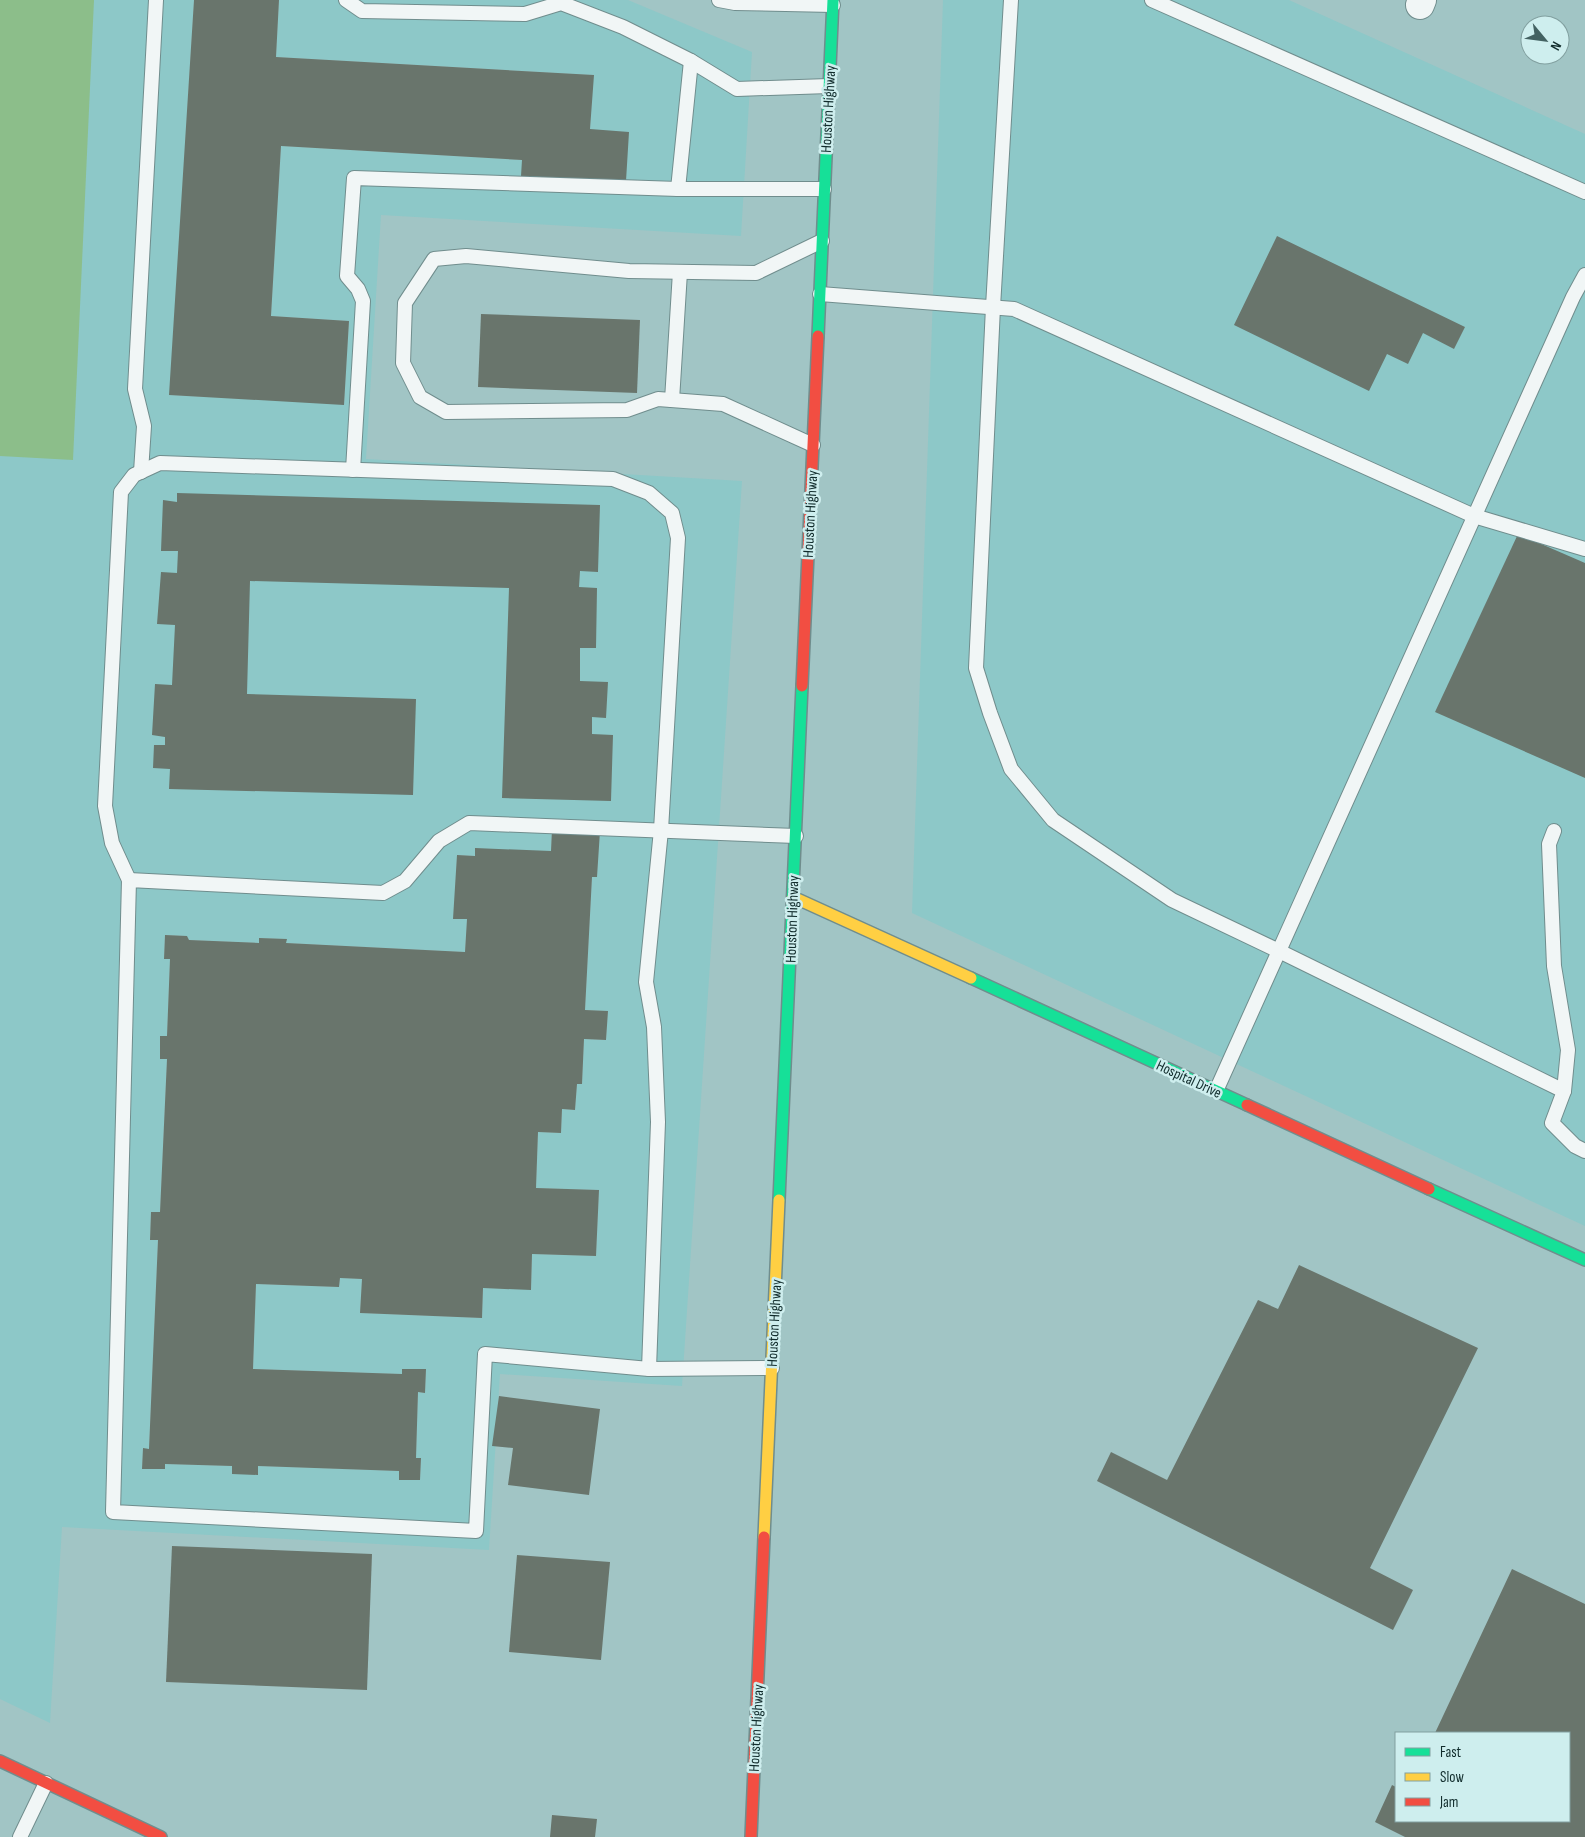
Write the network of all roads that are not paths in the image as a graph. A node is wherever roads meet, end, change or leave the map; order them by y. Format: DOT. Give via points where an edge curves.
graph roads {
  1 [pos="156,0"];
  2 [pos="346,0"];
  3 [pos="719,0"];
  4 [pos="1011,0"];
  5 [pos="1152,0"];
  6 [pos="833,2"];
  7 [pos="691,61"];
  8 [pos="829,86"];
  9 [pos="678,189"];
  10 [pos="824,189"];
  11 [pos="1585,192"];
  12 [pos="822,241"];
  13 [pos="680,272"];
  14 [pos="1585,275"];
  15 [pos="820,294"];
  16 [pos="1579,300"];
  17 [pos="992,307"];
  18 [pos="672,400"];
  19 [pos="813,445"];
  20 [pos="353,470"];
  21 [pos="141,472"];
  22 [pos="1474,516"];
  23 [pos="1585,549"];
  24 [pos="661,830"];
  25 [pos="1554,831"];
  26 [pos="796,836"];
  27 [pos="129,880"];
  28 [pos="793,897"];
  29 [pos="1279,951"];
  30 [pos="1216,1091"];
  31 [pos="1564,1091"];
  32 [pos="1585,1151"];
  33 [pos="1585,1260"];
  34 [pos="772,1368"];
  35 [pos="649,1369"];
  36 [pos="1,1764"];
  37 [pos="46,1783"];
  38 [pos="20,1837"];
  39 [pos="161,1837"];
  40 [pos="751,1837"];
  1 -- 21 [label="lane" via="135,389 144,426"];
  2 -- 7 [label="lane" via="362,11 515,14 561,3 623,27"];
  3 -- 6 [label="lane" via="735,3"];
  4 -- 17 [label="lane"];
  5 -- 11 [label="lane"];
  6 -- 8 [label="main road, Houston Highway"];
  7 -- 8 [label="lane" via="737,89"];
  7 -- 9 [label="lane"];
  8 -- 10 [label="main road, Houston Highway"];
  9 -- 10 [label="lane"];
  9 -- 20 [label="lane" via="354,178 347,276 363,300"];
  10 -- 12 [label="main road, Houston Highway"];
  12 -- 13 [label="lane" via="756,273"];
  12 -- 15 [label="main road, Houston Highway"];
  13 -- 18 [label="lane"];
  13 -- 18 [label="lane" via="629,271 466,256 434,259 404,304 403,362 420,398 446,412 626,410 658,399"];
  14 -- 16 [label="lane"];
  15 -- 17 [label="lane"];
  15 -- 19 [label="main road, Houston Highway"];
  16 -- 22 [label="lane"];
  17 -- 22 [label="lane" via="1014,309"];
  17 -- 29 [label="lane" via="976,668 1010,769 1053,820 1172,900"];
  18 -- 19 [label="lane" via="723,404"];
  19 -- 26 [label="main road, Houston Highway"];
  20 -- 21 [label="lane" via="160,463"];
  20 -- 24 [label="lane" via="613,480 650,493 672,513 678,538"];
  21 -- 27 [label="lane" via="134,475 121,492 106,806 112,843"];
  22 -- 23 [label="lane"];
  22 -- 29 [label="lane"];
  24 -- 26 [label="lane"];
  24 -- 27 [label="lane" via="469,823 439,841 405,882 383,893"];
  24 -- 35 [label="lane" via="646,982 654,1027 658,1122"];
  25 -- 31 [label="lane" via="1549,844 1554,966 1568,1050"];
  26 -- 28 [label="main road, Houston Highway"];
  27 -- 35 [label="lane" via="113,1512 476,1531 485,1354"];
  28 -- 30 [label="main road, Hospital Drive"];
  28 -- 34 [label="main road, Houston Highway"];
  29 -- 30 [label="lane"];
  29 -- 31 [label="lane"];
  30 -- 33 [label="main road, Hospital Drive"];
  31 -- 32 [label="lane" via="1552,1122 1575,1146"];
  34 -- 35 [label="lane"];
  34 -- 40 [label="main road, Houston Highway"];
  36 -- 37 [label="main road"];
  37 -- 38 [label="lane"];
  37 -- 39 [label="main road"];
}
